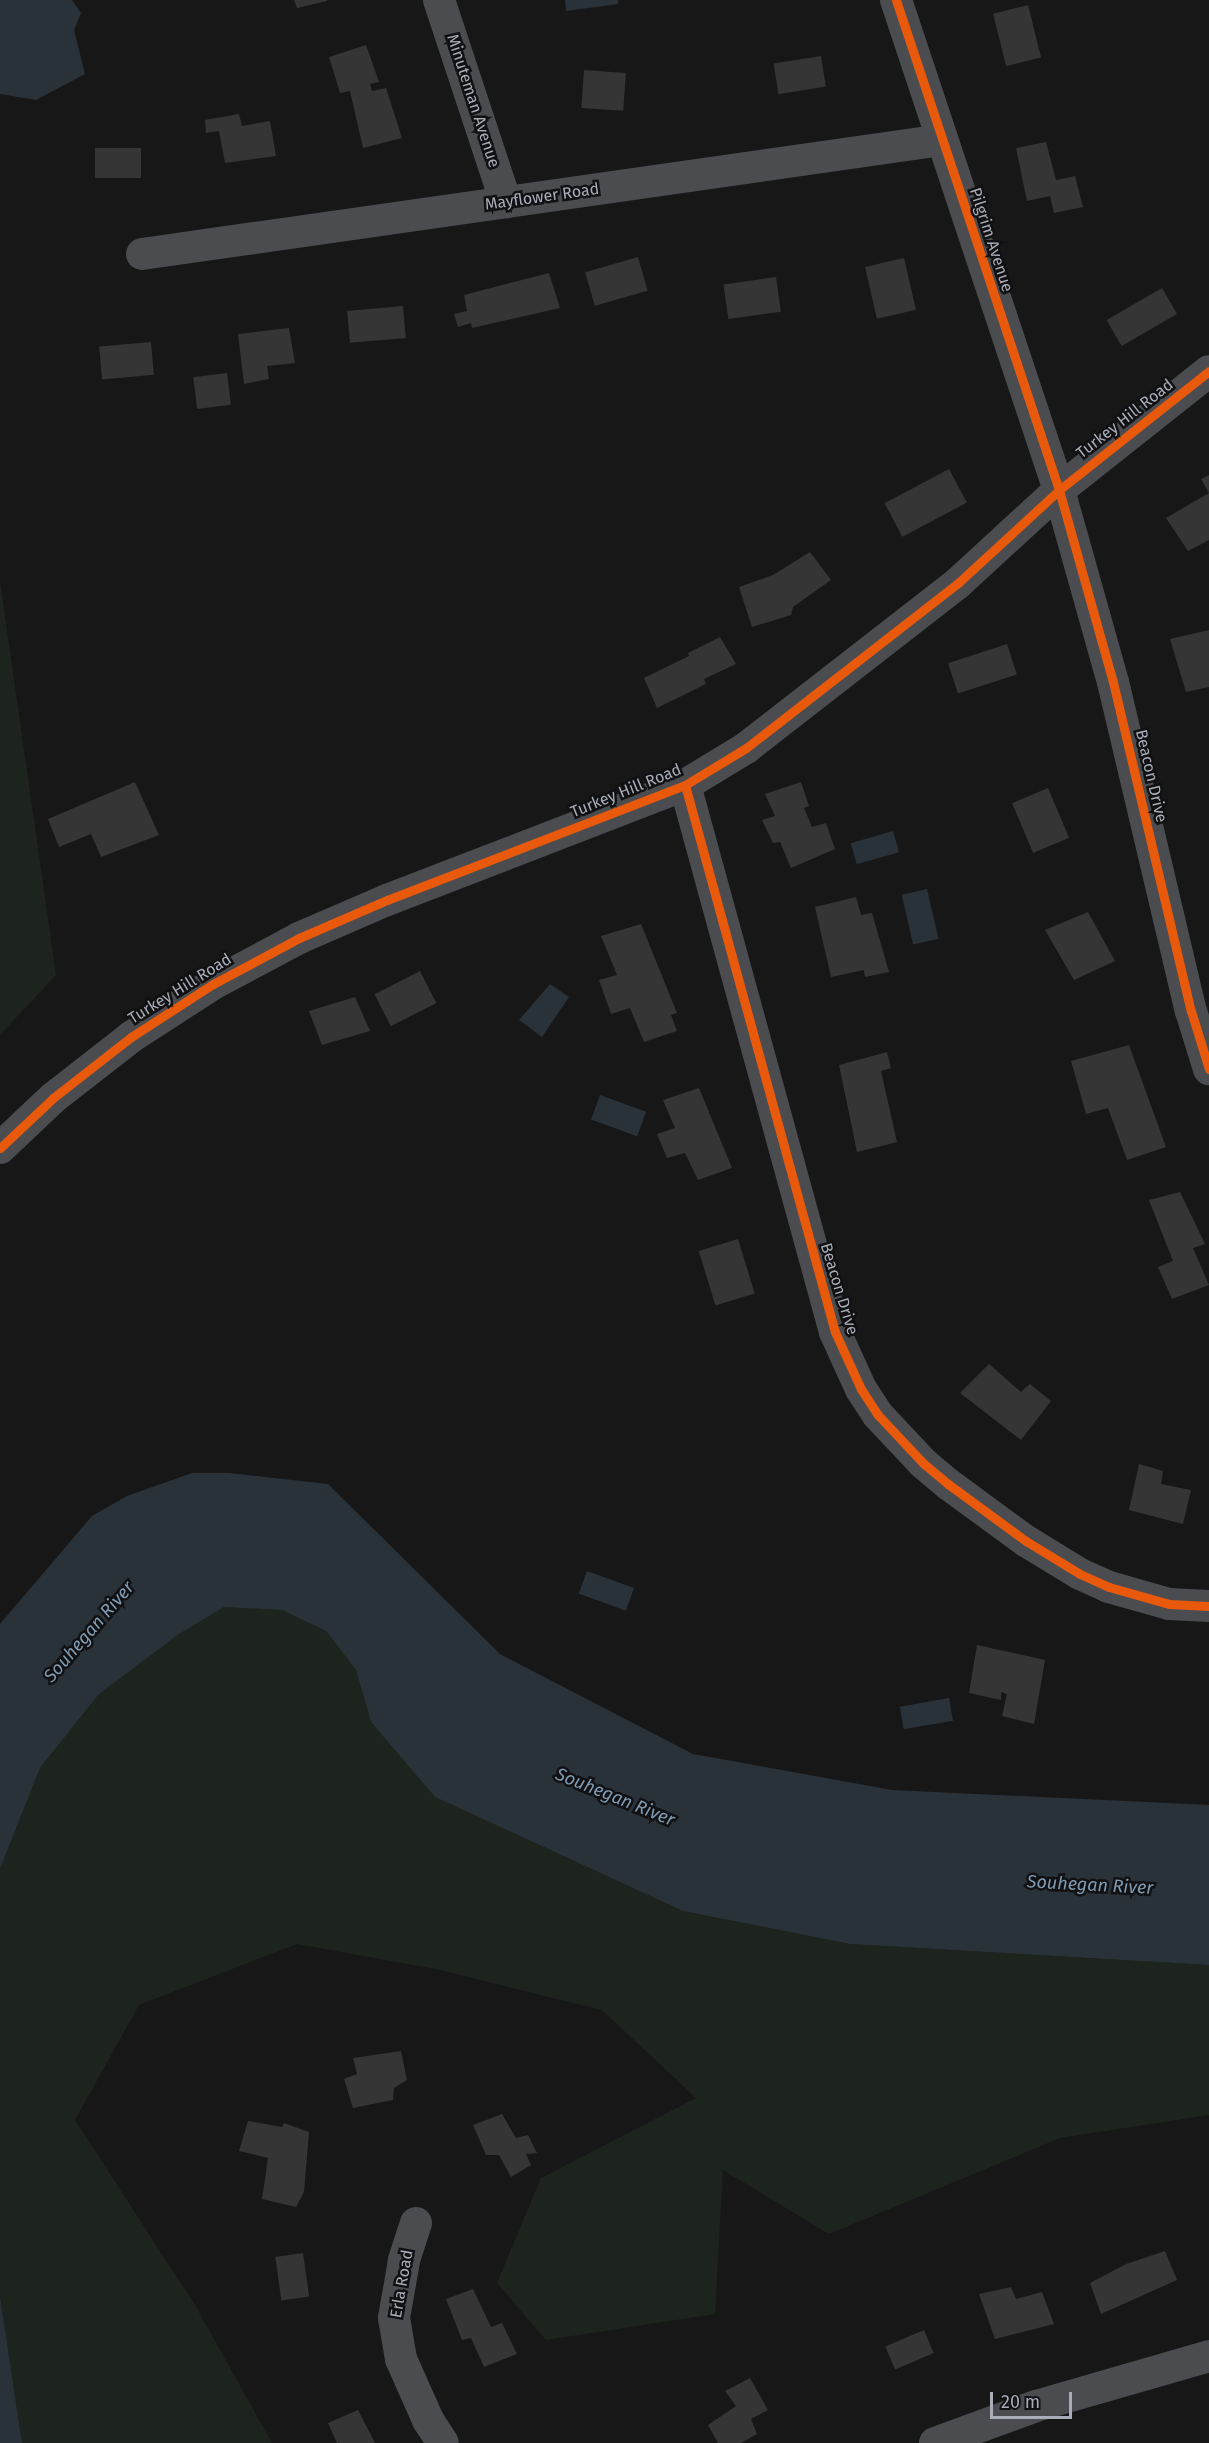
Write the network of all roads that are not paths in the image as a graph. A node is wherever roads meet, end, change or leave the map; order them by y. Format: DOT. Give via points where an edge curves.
graph roads {
  1 [pos="440,0"];
  2 [pos="896,0"];
  3 [pos="942,140"];
  4 [pos="506,202"];
  5 [pos="142,254"];
  6 [pos="1209,372"];
  7 [pos="1059,490"];
  8 [pos="685,785"];
  9 [pos="1209,1069"];
  10 [pos="0,1148"];
  11 [pos="1209,1606"];
  12 [pos="416,2223"];
  13 [pos="1209,2356"];
  14 [pos="443,2443"];
  15 [pos="935,2443"];
  1 -- 4 [label="street, Minuteman Avenue"];
  2 -- 3 [label="street, Pilgrim Avenue"];
  3 -- 4 [label="street, Mayflower Road"];
  3 -- 7 [label="street, Pilgrim Avenue"];
  4 -- 5 [label="street, Mayflower Road"];
  6 -- 7 [label="street, Turkey Hill Road"];
  7 -- 8 [label="street, Turkey Hill Road" via="958,583 746,748"];
  7 -- 9 [label="street, Beacon Drive" via="1113,682 1191,1011"];
  8 -- 10 [label="street, Turkey Hill Road" via="299,938 213,984 131,1037 53,1098"];
  8 -- 11 [label="street, Beacon Drive" via="835,1332 861,1389 878,1415 923,1463 1026,1541 1109,1587 1169,1604"];
  12 -- 14 [label="street, Erla Road" via="404,2261 394,2318 401,2359 428,2420"];
  13 -- 15 [label="street" via="1036,2406"];
}
